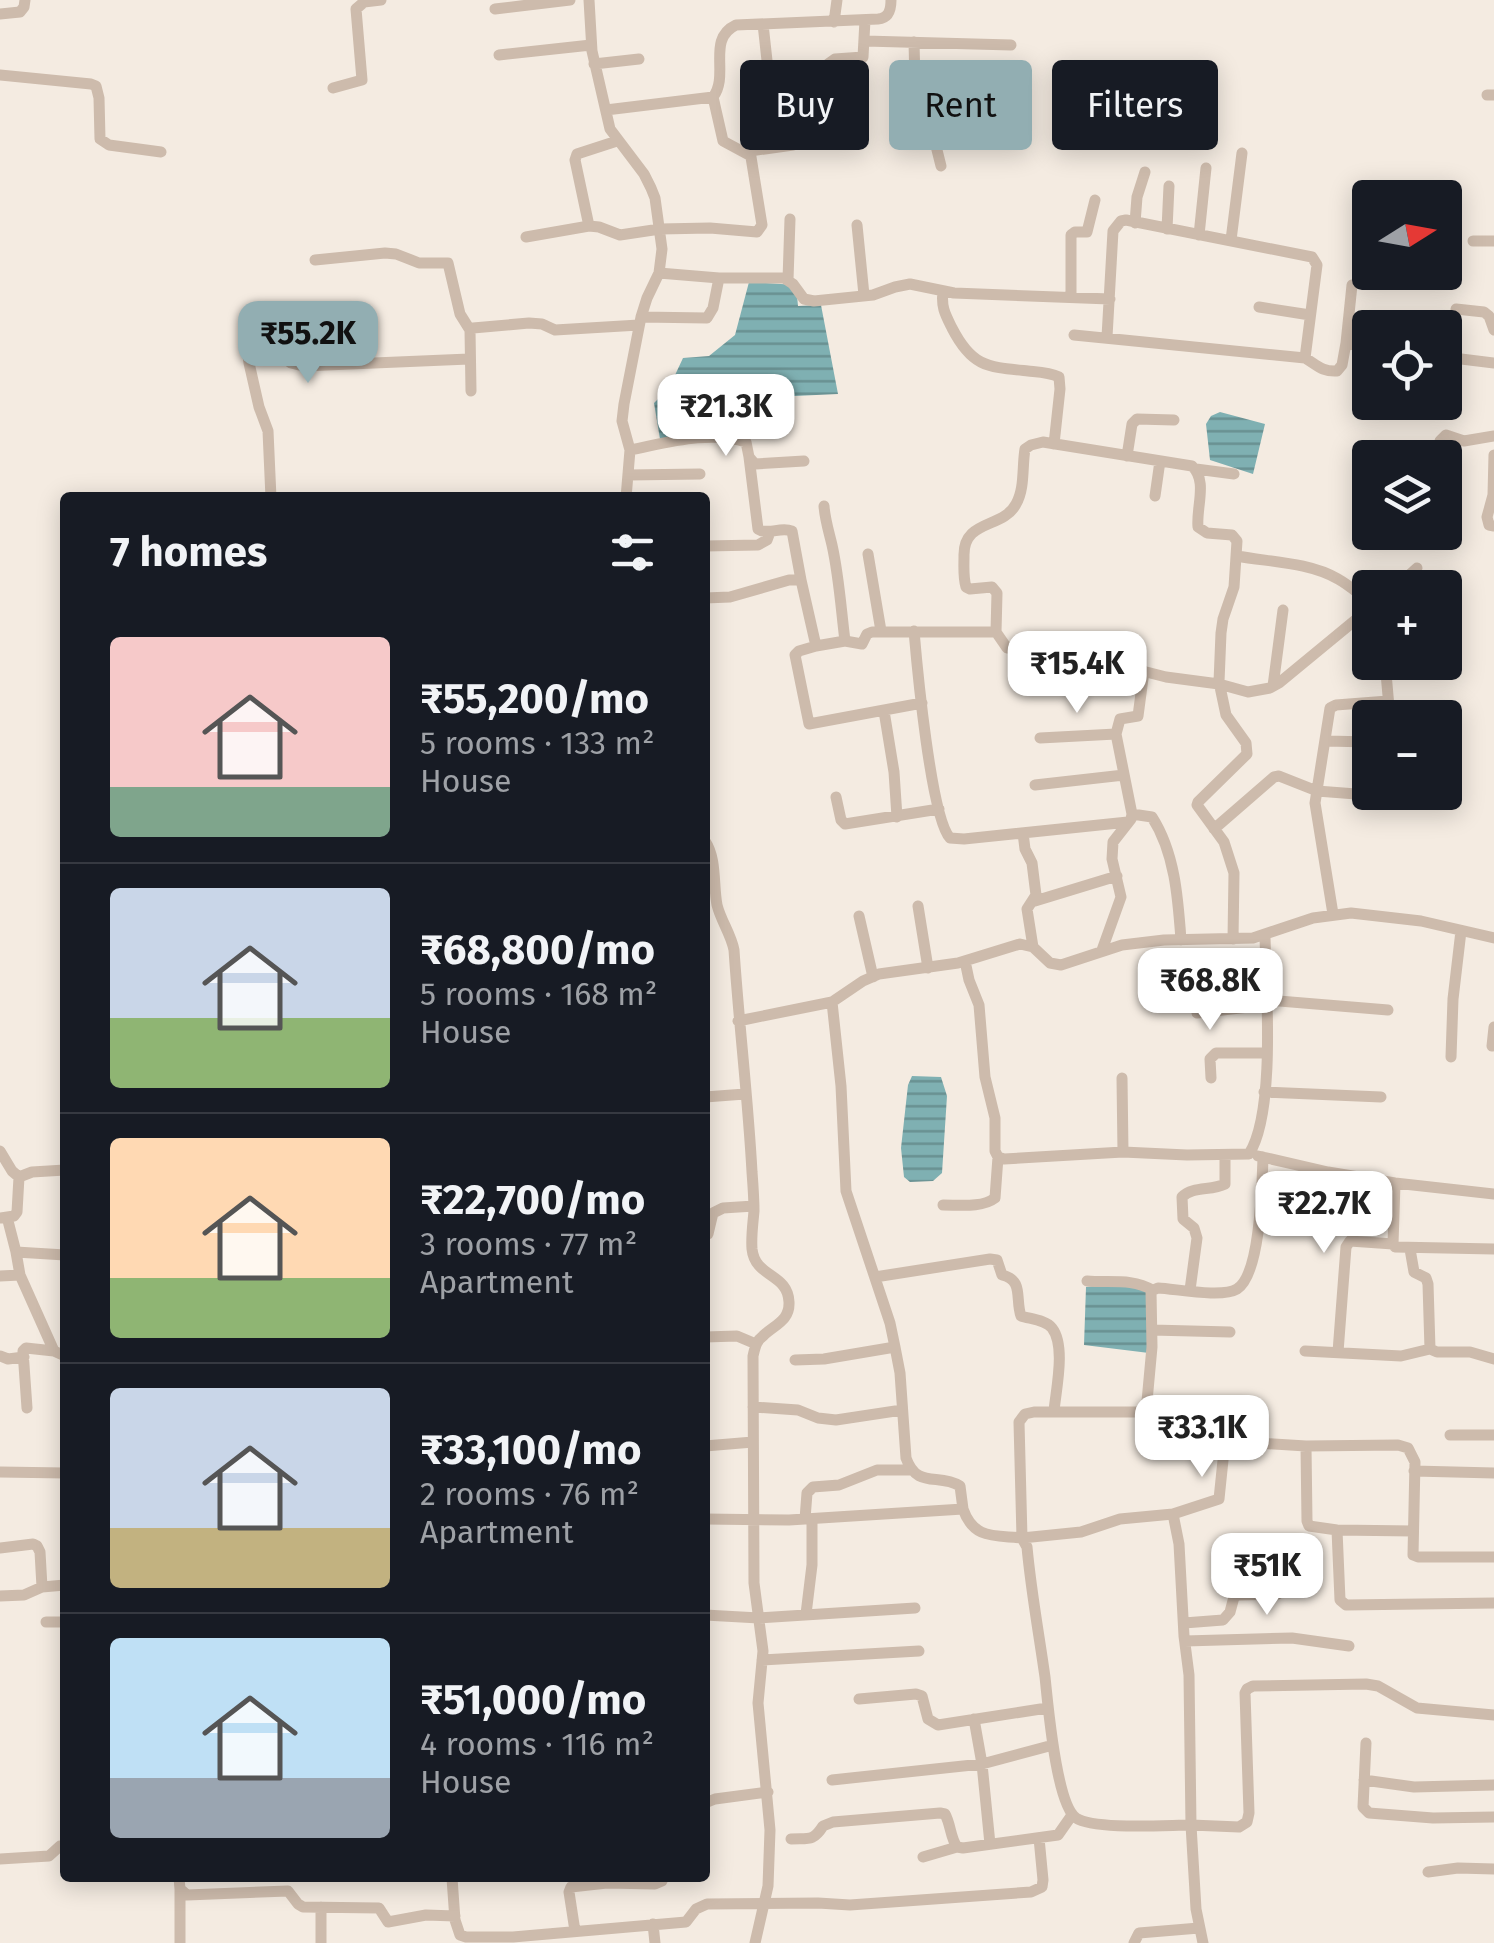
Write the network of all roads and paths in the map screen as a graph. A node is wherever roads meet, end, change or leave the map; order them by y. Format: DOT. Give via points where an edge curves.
graph roads {
  1 [pos="25,0"];
  2 [pos="381,0"];
  3 [pos="570,0"];
  4 [pos="589,0"];
  5 [pos="837,0"];
  6 [pos="891,0"];
  7 [pos="539,2"];
  8 [pos="495,9"];
  9 [pos="0,14"];
  10 [pos="865,20"];
  11 [pos="834,22"];
  12 [pos="763,24"];
  13 [pos="865,41"];
  14 [pos="914,42"];
  15 [pos="1012,44"];
  16 [pos="591,45"];
  17 [pos="498,55"];
  18 [pos="639,58"];
  19 [pos="767,60"];
  20 [pos="833,60"];
  21 [pos="594,64"];
  22 [pos="0,75"];
  23 [pos="333,88"];
  24 [pos="714,97"];
  25 [pos="606,110"];
  26 [pos="617,141"];
  27 [pos="752,150"];
  28 [pos="161,152"];
  29 [pos="1242,153"];
  30 [pos="749,155"];
  31 [pos="941,166"];
  32 [pos="1206,168"];
  33 [pos="1145,172"];
  34 [pos="1169,186"];
  35 [pos="1095,200"];
  36 [pos="790,219"];
  37 [pos="1135,223"];
  38 [pos="589,226"];
  39 [pos="857,226"];
  40 [pos="660,230"];
  41 [pos="1166,230"];
  42 [pos="1198,235"];
  43 [pos="526,238"];
  44 [pos="1231,240"];
  45 [pos="1474,241"];
  46 [pos="1494,242"];
  47 [pos="315,260"];
  48 [pos="659,273"];
  49 [pos="719,278"];
  50 [pos="788,280"];
  51 [pos="1352,285"];
  52 [pos="943,291"];
  53 [pos="864,295"];
  54 [pos="1071,296"];
  55 [pos="1110,299"];
  56 [pos="1260,308"];
  57 [pos="1462,310"];
  58 [pos="1310,315"];
  59 [pos="640,321"];
  60 [pos="470,330"];
  61 [pos="1494,330"];
  62 [pos="1074,335"];
  63 [pos="1107,337"];
  64 [pos="1346,343"];
  65 [pos="1352,344"];
  66 [pos="1305,358"];
  67 [pos="1462,358"];
  68 [pos="469,360"];
  69 [pos="1494,363"];
  70 [pos="471,391"];
  71 [pos="1174,420"];
  72 [pos="1494,436"];
  73 [pos="1462,441"];
  74 [pos="1054,444"];
  75 [pos="630,450"];
  76 [pos="1494,455"];
  77 [pos="1127,456"];
  78 [pos="750,457"];
  79 [pos="804,461"];
  80 [pos="1160,461"];
  81 [pos="1196,469"];
  82 [pos="700,474"];
  83 [pos="1234,474"];
  84 [pos="628,476"];
  85 [pos="270,492"];
  86 [pos="627,492"];
  87 [pos="1155,496"];
  88 [pos="824,506"];
  89 [pos="1494,526"];
  90 [pos="770,532"];
  91 [pos="710,546"];
  92 [pos="868,554"];
  93 [pos="1237,556"];
  94 [pos="801,580"];
  95 [pos="1352,589"];
  96 [pos="710,598"];
  97 [pos="1284,610"];
  98 [pos="1352,620"];
  99 [pos="881,631"];
  100 [pos="914,632"];
  101 [pos="996,632"];
  102 [pos="845,641"];
  103 [pos="816,646"];
  104 [pos="1144,672"];
  105 [pos="1219,684"];
  106 [pos="1273,686"];
  107 [pos="922,703"];
  108 [pos="1352,704"];
  109 [pos="884,711"];
  110 [pos="1116,734"];
  111 [pos="1040,738"];
  112 [pos="1326,741"];
  113 [pos="1352,742"];
  114 [pos="1124,775"];
  115 [pos="1034,786"];
  116 [pos="1318,791"];
  117 [pos="1352,794"];
  118 [pos="836,796"];
  119 [pos="939,810"];
  120 [pos="896,817"];
  121 [pos="1130,818"];
  122 [pos="1214,829"];
  123 [pos="1023,833"];
  124 [pos="710,850"];
  125 [pos="1117,876"];
  126 [pos="1035,900"];
  127 [pos="918,906"];
  128 [pos="1333,914"];
  129 [pos="859,916"];
  130 [pos="1264,936"];
  131 [pos="1494,938"];
  132 [pos="1233,939"];
  133 [pos="1181,940"];
  134 [pos="1459,944"];
  135 [pos="1034,947"];
  136 [pos="1102,950"];
  137 [pos="928,968"];
  138 [pos="967,970"];
  139 [pos="872,977"];
  140 [pos="832,1002"];
  141 [pos="1266,1003"];
  142 [pos="1388,1010"];
  143 [pos="1197,1013"];
  144 [pos="749,1018"];
  145 [pos="1494,1027"];
  146 [pos="1492,1046"];
  147 [pos="1266,1053"];
  148 [pos="1451,1057"];
  149 [pos="1122,1078"];
  150 [pos="1211,1078"];
  151 [pos="1264,1092"];
  152 [pos="1382,1097"];
  153 [pos="710,1098"];
  154 [pos="745,1101"];
  155 [pos="0,1151"];
  156 [pos="1123,1152"];
  157 [pos="1249,1154"];
  158 [pos="1224,1155"];
  159 [pos="998,1157"];
  160 [pos="1263,1157"];
  161 [pos="60,1170"];
  162 [pos="19,1177"];
  163 [pos="1395,1183"];
  164 [pos="1494,1194"];
  165 [pos="943,1205"];
  166 [pos="754,1206"];
  167 [pos="5,1223"];
  168 [pos="710,1226"];
  169 [pos="1393,1244"];
  170 [pos="1410,1249"];
  171 [pos="1494,1249"];
  172 [pos="16,1252"];
  173 [pos="60,1254"];
  174 [pos="20,1275"];
  175 [pos="0,1276"];
  176 [pos="875,1277"];
  177 [pos="1088,1281"];
  178 [pos="1152,1290"];
  179 [pos="1190,1290"];
  180 [pos="1152,1330"];
  181 [pos="1230,1332"];
  182 [pos="710,1337"];
  183 [pos="756,1344"];
  184 [pos="895,1347"];
  185 [pos="1430,1349"];
  186 [pos="1305,1351"];
  187 [pos="1338,1352"];
  188 [pos="60,1354"];
  189 [pos="0,1356"];
  190 [pos="24,1357"];
  191 [pos="1494,1359"];
  192 [pos="795,1360"];
  193 [pos="754,1406"];
  194 [pos="27,1408"];
  195 [pos="902,1410"];
  196 [pos="1054,1411"];
  197 [pos="1146,1412"];
  198 [pos="1450,1436"];
  199 [pos="1494,1436"];
  200 [pos="1225,1441"];
  201 [pos="753,1442"];
  202 [pos="710,1446"];
  203 [pos="1306,1446"];
  204 [pos="910,1470"];
  205 [pos="0,1472"];
  206 [pos="1414,1472"];
  207 [pos="60,1473"];
  208 [pos="1494,1474"];
  209 [pos="964,1510"];
  210 [pos="1173,1514"];
  211 [pos="710,1519"];
  212 [pos="808,1519"];
  213 [pos="754,1520"];
  214 [pos="1337,1530"];
  215 [pos="1414,1531"];
  216 [pos="1022,1538"];
  217 [pos="0,1548"];
  218 [pos="1494,1557"];
  219 [pos="60,1585"];
  220 [pos="42,1587"];
  221 [pos="1278,1594"];
  222 [pos="0,1596"];
  223 [pos="1494,1603"];
  224 [pos="914,1608"];
  225 [pos="806,1614"];
  226 [pos="710,1615"];
  227 [pos="765,1618"];
  228 [pos="46,1622"];
  229 [pos="60,1622"];
  230 [pos="1184,1623"];
  231 [pos="1185,1641"];
  232 [pos="1349,1646"];
  233 [pos="919,1651"];
  234 [pos="770,1660"];
  235 [pos="859,1699"];
  236 [pos="1048,1708"];
  237 [pos="1494,1715"];
  238 [pos="974,1719"];
  239 [pos="1366,1743"];
  240 [pos="1053,1745"];
  241 [pos="982,1764"];
  242 [pos="832,1780"];
  243 [pos="1364,1780"];
  244 [pos="1494,1785"];
  245 [pos="768,1792"];
  246 [pos="710,1801"];
  247 [pos="1072,1816"];
  248 [pos="1494,1817"];
  249 [pos="1191,1825"];
  250 [pos="1039,1838"];
  251 [pos="791,1839"];
  252 [pos="990,1844"];
  253 [pos="60,1846"];
  254 [pos="957,1847"];
  255 [pos="924,1858"];
  256 [pos="0,1859"];
  257 [pos="1494,1869"];
  258 [pos="1428,1872"];
  259 [pos="452,1882"];
  260 [pos="660,1882"];
  261 [pos="179,1884"];
  262 [pos="765,1903"];
  263 [pos="321,1908"];
  264 [pos="455,1916"];
  265 [pos="652,1924"];
  266 [pos="1199,1928"];
  267 [pos="575,1931"];
  268 [pos="459,1939"];
  269 [pos="536,1939"];
  270 [pos="494,1940"];
  271 [pos="180,1943"];
  272 [pos="321,1943"];
  273 [pos="654,1943"];
  274 [pos="755,1943"];
  275 [pos="1134,1943"];
  276 [pos="1204,1943"];
  1 -- 9 [label="street" via="20,12"];
  2 -- 23 [label="street" via="356,10 362,80"];
  3 -- 7 [label="street"];
  4 -- 16 [label="street"];
  5 -- 11 [label="street"];
  6 -- 10 [label="street" via="886,16"];
  7 -- 8 [label="street"];
  10 -- 11 [label="street"];
  10 -- 13 [label="street"];
  11 -- 12 [label="street"];
  12 -- 19 [label="street"];
  12 -- 24 [label="street" via="725,32"];
  13 -- 14 [label="street"];
  13 -- 20 [label="street" via="864,56"];
  14 -- 15 [label="street"];
  14 -- 31 [label="street" via="916,122 935,142"];
  16 -- 17 [label="street"];
  16 -- 21 [label="street"];
  18 -- 21 [label="street"];
  21 -- 25 [label="street"];
  22 -- 28 [label="street" via="96,86 100,139"];
  24 -- 25 [label="street"];
  24 -- 30 [label="street" via="722,142"];
  25 -- 26 [label="street"];
  26 -- 38 [label="street" via="584,150 575,160"];
  26 -- 40 [label="street" via="651,188"];
  27 -- 30 [label="street"];
  29 -- 44 [label="street"];
  30 -- 40 [label="street" via="761,229"];
  32 -- 42 [label="street"];
  33 -- 37 [label="street"];
  34 -- 41 [label="street"];
  35 -- 54 [label="street" via="1087,232 1071,235"];
  36 -- 50 [label="street"];
  37 -- 41 [label="street"];
  37 -- 55 [label="street" via="1121,221 1113,231"];
  38 -- 40 [label="street" via="620,235"];
  38 -- 43 [label="street"];
  39 -- 53 [label="street"];
  40 -- 48 [label="street"];
  41 -- 42 [label="street"];
  42 -- 44 [label="street"];
  44 -- 58 [label="street" via="1312,257"];
  45 -- 46 [label="street"];
  47 -- 60 [label="street" via="385,253 448,263"];
  48 -- 49 [label="street"];
  48 -- 59 [label="street"];
  49 -- 50 [label="street"];
  49 -- 59 [label="street" via="706,318"];
  50 -- 53 [label="street" via="808,301"];
  51 -- 64 [label="street"];
  52 -- 53 [label="street" via="910,284"];
  52 -- 54 [label="street"];
  52 -- 74 [label="street" via="944,315 979,362 1059,377"];
  54 -- 55 [label="street"];
  55 -- 63 [label="street"];
  56 -- 58 [label="street"];
  57 -- 61 [label="street" via="1484,312"];
  58 -- 66 [label="street"];
  59 -- 60 [label="street"];
  59 -- 75 [label="street" via="622,421"];
  60 -- 68 [label="street"];
  62 -- 63 [label="street"];
  63 -- 66 [label="street"];
  64 -- 65 [label="street"];
  64 -- 66 [label="street" via="1337,371 1321,370"];
  67 -- 69 [label="street"];
  68 -- 70 [label="street"];
  68 -- 85 [label="street" via="303,366 271,348 251,350 268,431"];
  71 -- 77 [label="street" via="1136,420"];
  72 -- 73 [label="street"];
  74 -- 77 [label="street"];
  74 -- 101 [label="street" via="1037,442 1026,450 1016,506 972,533 964,546 966,587 992,586 997,593"];
  75 -- 78 [label="street" via="730,438 746,442"];
  75 -- 84 [label="street"];
  76 -- 89 [label="street" via="1488,517"];
  77 -- 80 [label="street"];
  78 -- 79 [label="street" via="755,464"];
  78 -- 90 [label="street" via="758,529"];
  80 -- 81 [label="street"];
  80 -- 87 [label="street"];
  81 -- 83 [label="street"];
  81 -- 93 [label="street" via="1198,527 1235,537"];
  82 -- 84 [label="street"];
  84 -- 86 [label="street"];
  88 -- 102 [label="street"];
  90 -- 91 [label="street" via="758,544"];
  90 -- 94 [label="street" via="792,531"];
  92 -- 99 [label="street"];
  93 -- 95 [label="street" via="1311,569"];
  93 -- 105 [label="street" via="1223,619"];
  94 -- 96 [label="street"];
  94 -- 103 [label="street"];
  97 -- 106 [label="street"];
  98 -- 106 [label="street"];
  99 -- 100 [label="street"];
  99 -- 102 [label="street" via="867,634 862,644"];
  100 -- 101 [label="street"];
  100 -- 107 [label="street"];
  101 -- 104 [label="street" via="1007,648"];
  102 -- 103 [label="street"];
  103 -- 109 [label="street" via="796,655 808,723"];
  104 -- 105 [label="street"];
  104 -- 110 [label="street" via="1138,716 1120,719"];
  105 -- 106 [label="street" via="1248,692"];
  105 -- 122 [label="street" via="1226,715 1248,748 1198,802"];
  107 -- 109 [label="street"];
  107 -- 119 [label="street"];
  108 -- 112 [label="street" via="1332,706"];
  109 -- 120 [label="street"];
  110 -- 111 [label="street"];
  110 -- 114 [label="street"];
  112 -- 113 [label="street"];
  112 -- 116 [label="street"];
  114 -- 115 [label="street"];
  114 -- 121 [label="street"];
  116 -- 117 [label="street"];
  116 -- 122 [label="street" via="1274,777"];
  116 -- 128 [label="street"];
  118 -- 120 [label="street" via="845,824"];
  119 -- 120 [label="street"];
  119 -- 123 [label="street" via="945,833 956,839"];
  121 -- 123 [label="street"];
  121 -- 125 [label="street" via="1113,842"];
  121 -- 133 [label="street" via="1152,817 1160,832 1176,886"];
  122 -- 132 [label="street" via="1234,873"];
  123 -- 126 [label="street"];
  124 -- 144 [label="street" via="718,907"];
  125 -- 126 [label="street"];
  125 -- 136 [label="street" via="1120,904"];
  126 -- 135 [label="street" via="1027,909"];
  127 -- 137 [label="street"];
  128 -- 130 [label="street"];
  128 -- 134 [label="street" via="1421,920"];
  129 -- 139 [label="street"];
  130 -- 132 [label="street"];
  130 -- 141 [label="street"];
  131 -- 134 [label="street"];
  132 -- 133 [label="street"];
  133 -- 136 [label="street"];
  134 -- 148 [label="street"];
  135 -- 136 [label="street" via="1055,965"];
  135 -- 138 [label="street" via="1020,944"];
  137 -- 138 [label="street"];
  137 -- 139 [label="street"];
  138 -- 159 [label="street" via="980,1005"];
  139 -- 140 [label="street"];
  140 -- 144 [label="street"];
  140 -- 176 [label="street" via="846,1191"];
  141 -- 142 [label="street"];
  141 -- 143 [label="street"];
  141 -- 147 [label="street"];
  144 -- 154 [label="street"];
  145 -- 146 [label="street"];
  147 -- 150 [label="street" via="1216,1052"];
  147 -- 151 [label="street"];
  149 -- 156 [label="street"];
  151 -- 152 [label="street"];
  151 -- 157 [label="street" via="1260,1133"];
  153 -- 154 [label="street"];
  154 -- 166 [label="street"];
  155 -- 162 [label="street"];
  156 -- 158 [label="street"];
  156 -- 159 [label="street"];
  157 -- 158 [label="street"];
  157 -- 160 [label="street"];
  158 -- 179 [label="street" via="1225,1184 1182,1197 1183,1219 1197,1238"];
  159 -- 165 [label="street" via="993,1202"];
  160 -- 163 [label="street"];
  160 -- 179 [label="street" via="1258,1236 1242,1285"];
  161 -- 162 [label="street"];
  162 -- 167 [label="street" via="18,1212"];
  163 -- 164 [label="street"];
  163 -- 169 [label="street"];
  166 -- 168 [label="street" via="718,1210"];
  166 -- 183 [label="street" via="754,1259 790,1300 780,1324"];
  167 -- 172 [label="street"];
  169 -- 170 [label="street"];
  169 -- 187 [label="street" via="1350,1240 1346,1247"];
  170 -- 171 [label="street"];
  170 -- 185 [label="street" via="1414,1272 1428,1284"];
  172 -- 173 [label="street"];
  172 -- 174 [label="street"];
  174 -- 175 [label="street"];
  174 -- 188 [label="street"];
  176 -- 184 [label="street"];
  176 -- 196 [label="street" via="997,1260 1002,1275 1016,1283 1021,1316 1048,1324 1058,1342"];
  177 -- 178 [label="street" via="1132,1282"];
  178 -- 179 [label="street"];
  178 -- 180 [label="street"];
  180 -- 181 [label="street"];
  180 -- 197 [label="street"];
  182 -- 183 [label="street" via="738,1336"];
  183 -- 193 [label="street"];
  184 -- 192 [label="street"];
  184 -- 195 [label="street"];
  185 -- 187 [label="street" via="1401,1356"];
  185 -- 191 [label="street"];
  186 -- 187 [label="street"];
  188 -- 190 [label="street" via="26,1348"];
  189 -- 190 [label="street"];
  190 -- 194 [label="street"];
  193 -- 195 [label="street" via="826,1420"];
  193 -- 201 [label="street"];
  195 -- 204 [label="street"];
  196 -- 197 [label="street"];
  196 -- 216 [label="street" via="1025,1414 1019,1422"];
  197 -- 200 [label="street" via="1186,1418"];
  198 -- 199 [label="street"];
  200 -- 203 [label="street"];
  200 -- 210 [label="street" via="1219,1499"];
  201 -- 202 [label="street"];
  201 -- 213 [label="street"];
  203 -- 206 [label="street" via="1398,1444 1408,1448"];
  203 -- 214 [label="street" via="1307,1521"];
  204 -- 209 [label="street" via="956,1483"];
  204 -- 212 [label="street" via="877,1470 813,1488 807,1493"];
  205 -- 207 [label="street"];
  206 -- 208 [label="street"];
  206 -- 215 [label="street"];
  209 -- 212 [label="street"];
  209 -- 216 [label="street" via="975,1530"];
  210 -- 216 [label="street"];
  210 -- 230 [label="street"];
  211 -- 213 [label="street"];
  212 -- 213 [label="street"];
  212 -- 225 [label="street"];
  213 -- 227 [label="street" via="754,1583"];
  214 -- 215 [label="street"];
  214 -- 223 [label="street" via="1340,1600 1346,1605"];
  215 -- 218 [label="street" via="1416,1557"];
  216 -- 236 [label="street"];
  217 -- 220 [label="street" via="38,1546"];
  219 -- 220 [label="street"];
  220 -- 222 [label="street"];
  221 -- 230 [label="street" via="1238,1595 1223,1620"];
  224 -- 225 [label="street"];
  225 -- 227 [label="street"];
  226 -- 227 [label="street"];
  227 -- 234 [label="street"];
  228 -- 229 [label="street"];
  230 -- 231 [label="street"];
  231 -- 232 [label="street" via="1292,1638"];
  231 -- 249 [label="street"];
  233 -- 234 [label="street"];
  234 -- 245 [label="street" via="758,1703"];
  235 -- 238 [label="street" via="916,1694 932,1723"];
  236 -- 238 [label="street"];
  236 -- 240 [label="street"];
  237 -- 249 [label="street" via="1417,1708 1366,1684 1253,1686 1246,1693 1247,1822"];
  238 -- 241 [label="street"];
  239 -- 243 [label="street"];
  240 -- 241 [label="street"];
  240 -- 247 [label="street"];
  241 -- 242 [label="street"];
  241 -- 252 [label="street"];
  243 -- 244 [label="street"];
  243 -- 248 [label="street" via="1363,1807 1369,1813"];
  245 -- 246 [label="street"];
  245 -- 262 [label="street"];
  247 -- 249 [label="street" via="1108,1825"];
  247 -- 250 [label="street" via="1058,1835"];
  249 -- 266 [label="street"];
  250 -- 252 [label="street"];
  250 -- 262 [label="street" via="1042,1887 1031,1892 850,1906"];
  251 -- 254 [label="street" via="817,1836 833,1822 940,1813"];
  252 -- 254 [label="street"];
  253 -- 256 [label="street" via="49,1856"];
  254 -- 255 [label="street"];
  257 -- 258 [label="street"];
  259 -- 264 [label="street"];
  260 -- 267 [label="street" via="572,1887"];
  261 -- 263 [label="street" via="188,1895 288,1891 303,1907"];
  261 -- 271 [label="street"];
  262 -- 265 [label="street" via="707,1904 686,1922"];
  262 -- 274 [label="street"];
  263 -- 264 [label="street" via="378,1908 392,1922"];
  263 -- 272 [label="street"];
  264 -- 268 [label="street"];
  265 -- 267 [label="street"];
  265 -- 273 [label="street"];
  266 -- 275 [label="street" via="1139,1933"];
  266 -- 276 [label="street"];
  267 -- 269 [label="street"];
  268 -- 270 [label="street"];
  269 -- 270 [label="street"];
}
